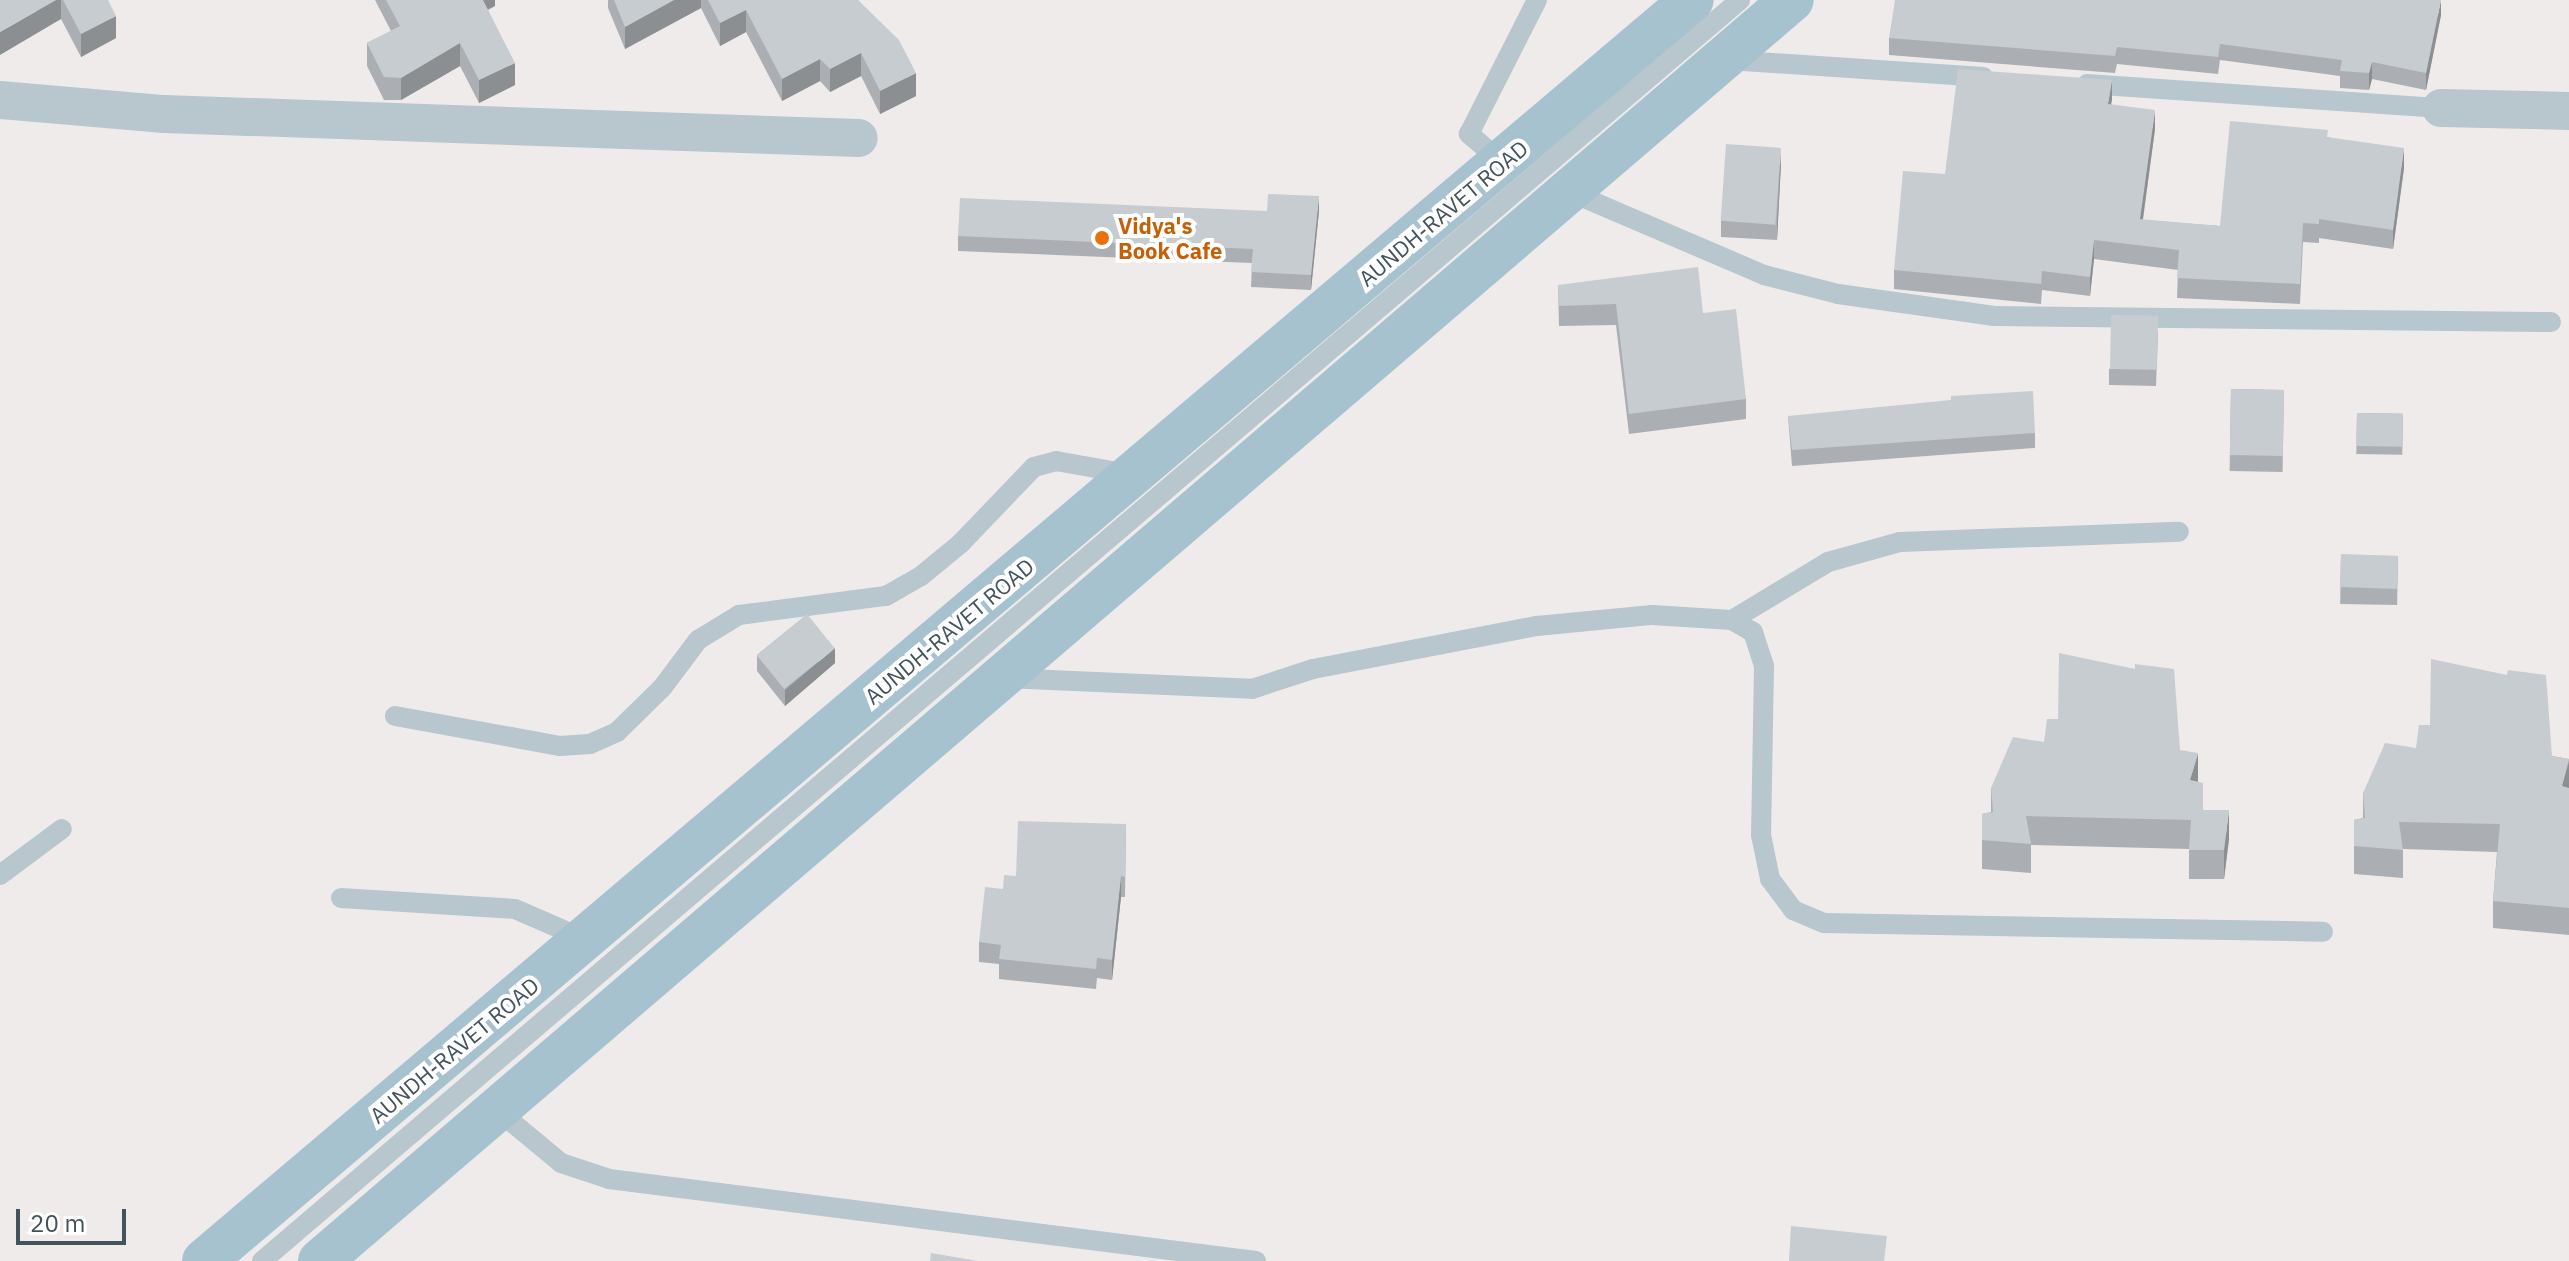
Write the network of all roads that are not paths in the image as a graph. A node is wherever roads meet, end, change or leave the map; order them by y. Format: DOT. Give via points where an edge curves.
graph roads {
  1 [pos="1537,0"];
  2 [pos="1692,0"];
  3 [pos="1740,0"];
  4 [pos="1792,0"];
  5 [pos="1724,59"];
  6 [pos="2010,79"];
  7 [pos="2058,82"];
  8 [pos="0,100"];
  9 [pos="2441,108"];
  10 [pos="2569,111"];
  11 [pos="859,138"];
  12 [pos="1534,178"];
  13 [pos="2551,322"];
  14 [pos="1133,475"];
  15 [pos="2179,532"];
  16 [pos="1732,620"];
  17 [pos="1001,678"];
  18 [pos="395,716"];
  19 [pos="62,829"];
  20 [pos="0,875"];
  21 [pos="341,898"];
  22 [pos="2323,932"];
  23 [pos="584,939"];
  24 [pos="497,1110"];
  25 [pos="204,1261"];
  26 [pos="262,1261"];
  27 [pos="320,1261"];
  28 [pos="1256,1261"];
  1 -- 12 [label="lane" via="1469,134"];
  2 -- 12 [label="main road, AUNDH-RAVET ROAD"];
  3 -- 12 [label="lane"];
  4 -- 5 [label="main road, AUNDH-RAVET ROAD"];
  5 -- 6 [label="lane"];
  5 -- 12 [label="main road, AUNDH-RAVET ROAD"];
  7 -- 9 [label="lane"];
  8 -- 11 [label="street" via="164,114"];
  9 -- 10 [label="street"];
  12 -- 13 [label="lane" via="1764,275 1838,294 1994,316"];
  12 -- 14 [label="main road, AUNDH-RAVET ROAD"];
  12 -- 17 [label="main road, AUNDH-RAVET ROAD"];
  12 -- 26 [label="lane"];
  14 -- 18 [label="lane" via="1056,461 1034,467 961,543 921,576 886,596 739,615 698,640 662,688 617,732 590,744 560,746"];
  14 -- 23 [label="main road, AUNDH-RAVET ROAD"];
  15 -- 16 [label="lane" via="1900,542 1828,562"];
  16 -- 17 [label="lane" via="1652,615 1537,626 1313,669 1252,689"];
  16 -- 22 [label="lane" via="1753,632 1764,666 1761,835 1770,879 1793,910 1824,923"];
  17 -- 24 [label="main road, AUNDH-RAVET ROAD"];
  19 -- 20 [label="lane"];
  21 -- 23 [label="lane" via="515,909"];
  23 -- 25 [label="main road, AUNDH-RAVET ROAD"];
  24 -- 27 [label="main road, AUNDH-RAVET ROAD"];
  24 -- 28 [label="lane" via="561,1163 609,1179"];
}
